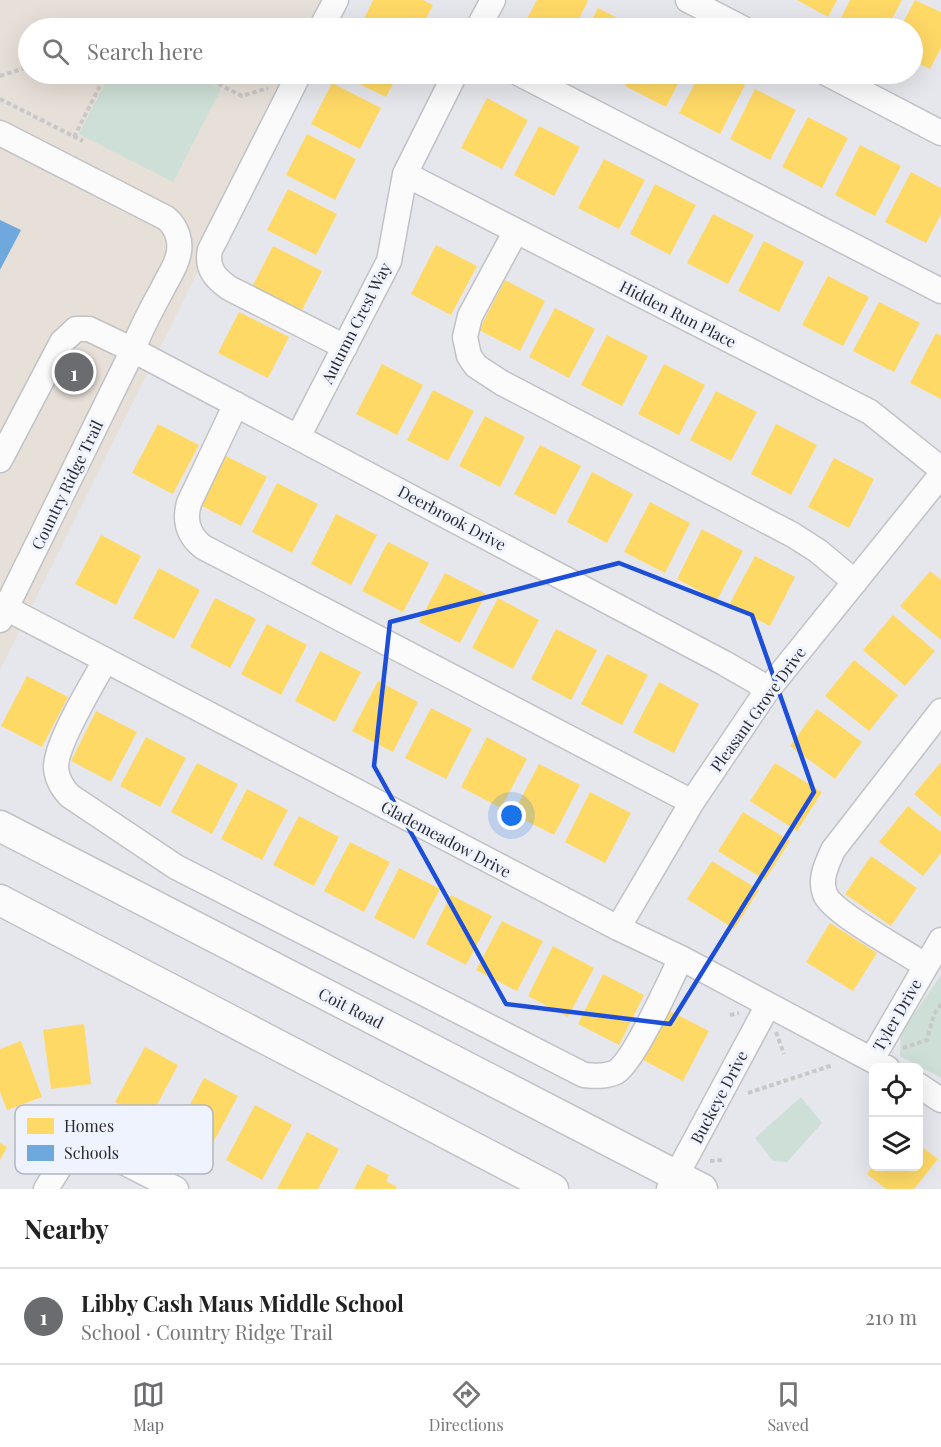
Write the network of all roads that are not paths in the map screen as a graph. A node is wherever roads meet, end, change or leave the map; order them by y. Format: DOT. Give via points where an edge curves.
graph roads {
  1 [pos="336,0"];
  2 [pos="493,0"];
  3 [pos="688,0"];
  4 [pos="326,18"];
  5 [pos="483,18"];
  6 [pos="723,18"];
  7 [pos="294,84"];
  8 [pos="450,84"];
  9 [pos="539,84"];
  10 [pos="847,84"];
  11 [pos="0,133"];
  12 [pos="941,133"];
  13 [pos="405,174"];
  14 [pos="516,231"];
  15 [pos="941,291"];
  16 [pos="345,347"];
  17 [pos="133,350"];
  18 [pos="236,404"];
  19 [pos="298,437"];
  20 [pos="0,460"];
  21 [pos="941,469"];
  22 [pos="941,476"];
  23 [pos="855,582"];
  24 [pos="2,611"];
  25 [pos="105,661"];
  26 [pos="766,692"];
  27 [pos="941,711"];
  28 [pos="692,802"];
  29 [pos="0,826"];
  30 [pos="0,900"];
  31 [pos="618,928"];
  32 [pos="941,940"];
  33 [pos="681,958"];
  34 [pos="926,966"];
  35 [pos="768,1005"];
  36 [pos="880,1063"];
  37 [pos="923,1088"];
  38 [pos="941,1100"];
  39 [pos="54,1174"];
  40 [pos="147,1174"];
  41 [pos="690,1179"];
  42 [pos="46,1189"];
  43 [pos="176,1189"];
  44 [pos="553,1189"];
  1 -- 4 [label="street"];
  2 -- 5 [label="street"];
  3 -- 6 [label="street"];
  7 -- 16 [label="street" via="208,259 216,279 229,288"];
  8 -- 13 [label="street, Autumn Crest Way"];
  9 -- 15 [label="street"];
  10 -- 12 [label="street"];
  11 -- 17 [label="street, Country Ridge Trail" via="166,218 174,226 179,254"];
  13 -- 14 [label="street, Hidden Run Place"];
  13 -- 16 [label="street, Autumn Crest Way" via="389,261"];
  14 -- 21 [label="street, Hidden Run Place" via="870,412"];
  14 -- 23 [label="street" via="467,326 465,344 476,366 793,535"];
  16 -- 19 [label="street, Autumn Crest Way"];
  17 -- 18 [label="street, Deerbrook Drive"];
  17 -- 20 [label="street, Deerbrook Drive" via="89,329 76,329 54,354"];
  17 -- 24 [label="street, Country Ridge Trail"];
  18 -- 19 [label="street, Deerbrook Drive"];
  18 -- 28 [label="street" via="189,503 188,526 196,541"];
  19 -- 26 [label="street, Deerbrook Drive" via="724,663 757,682"];
  22 -- 23 [label="street, Pleasant Grove Drive"];
  23 -- 26 [label="street, Pleasant Grove Drive"];
  24 -- 25 [label="street, Glademeadow Drive"];
  25 -- 31 [label="street, Glademeadow Drive"];
  25 -- 33 [label="street" via="59,753 56,767 61,787 176,867 584,1075 609,1074 624,1065"];
  26 -- 28 [label="street, Pleasant Grove Drive"];
  27 -- 34 [label="street" via="833,850 823,881 824,892 835,908"];
  28 -- 31 [label="street, Pleasant Grove Drive"];
  29 -- 41 [label="main road, Coit Road"];
  30 -- 44 [label="main road"];
  31 -- 33 [label="street, Glademeadow Drive"];
  32 -- 34 [label="street, Tyler Drive"];
  33 -- 35 [label="street, Glademeadow Drive"];
  34 -- 36 [label="street, Tyler Drive"];
  35 -- 36 [label="street, Glademeadow Drive"];
  35 -- 41 [label="street, Buckeye Drive"];
  37 -- 38 [label="street"];
  39 -- 42 [label="street"];
  40 -- 43 [label="street"];
}
